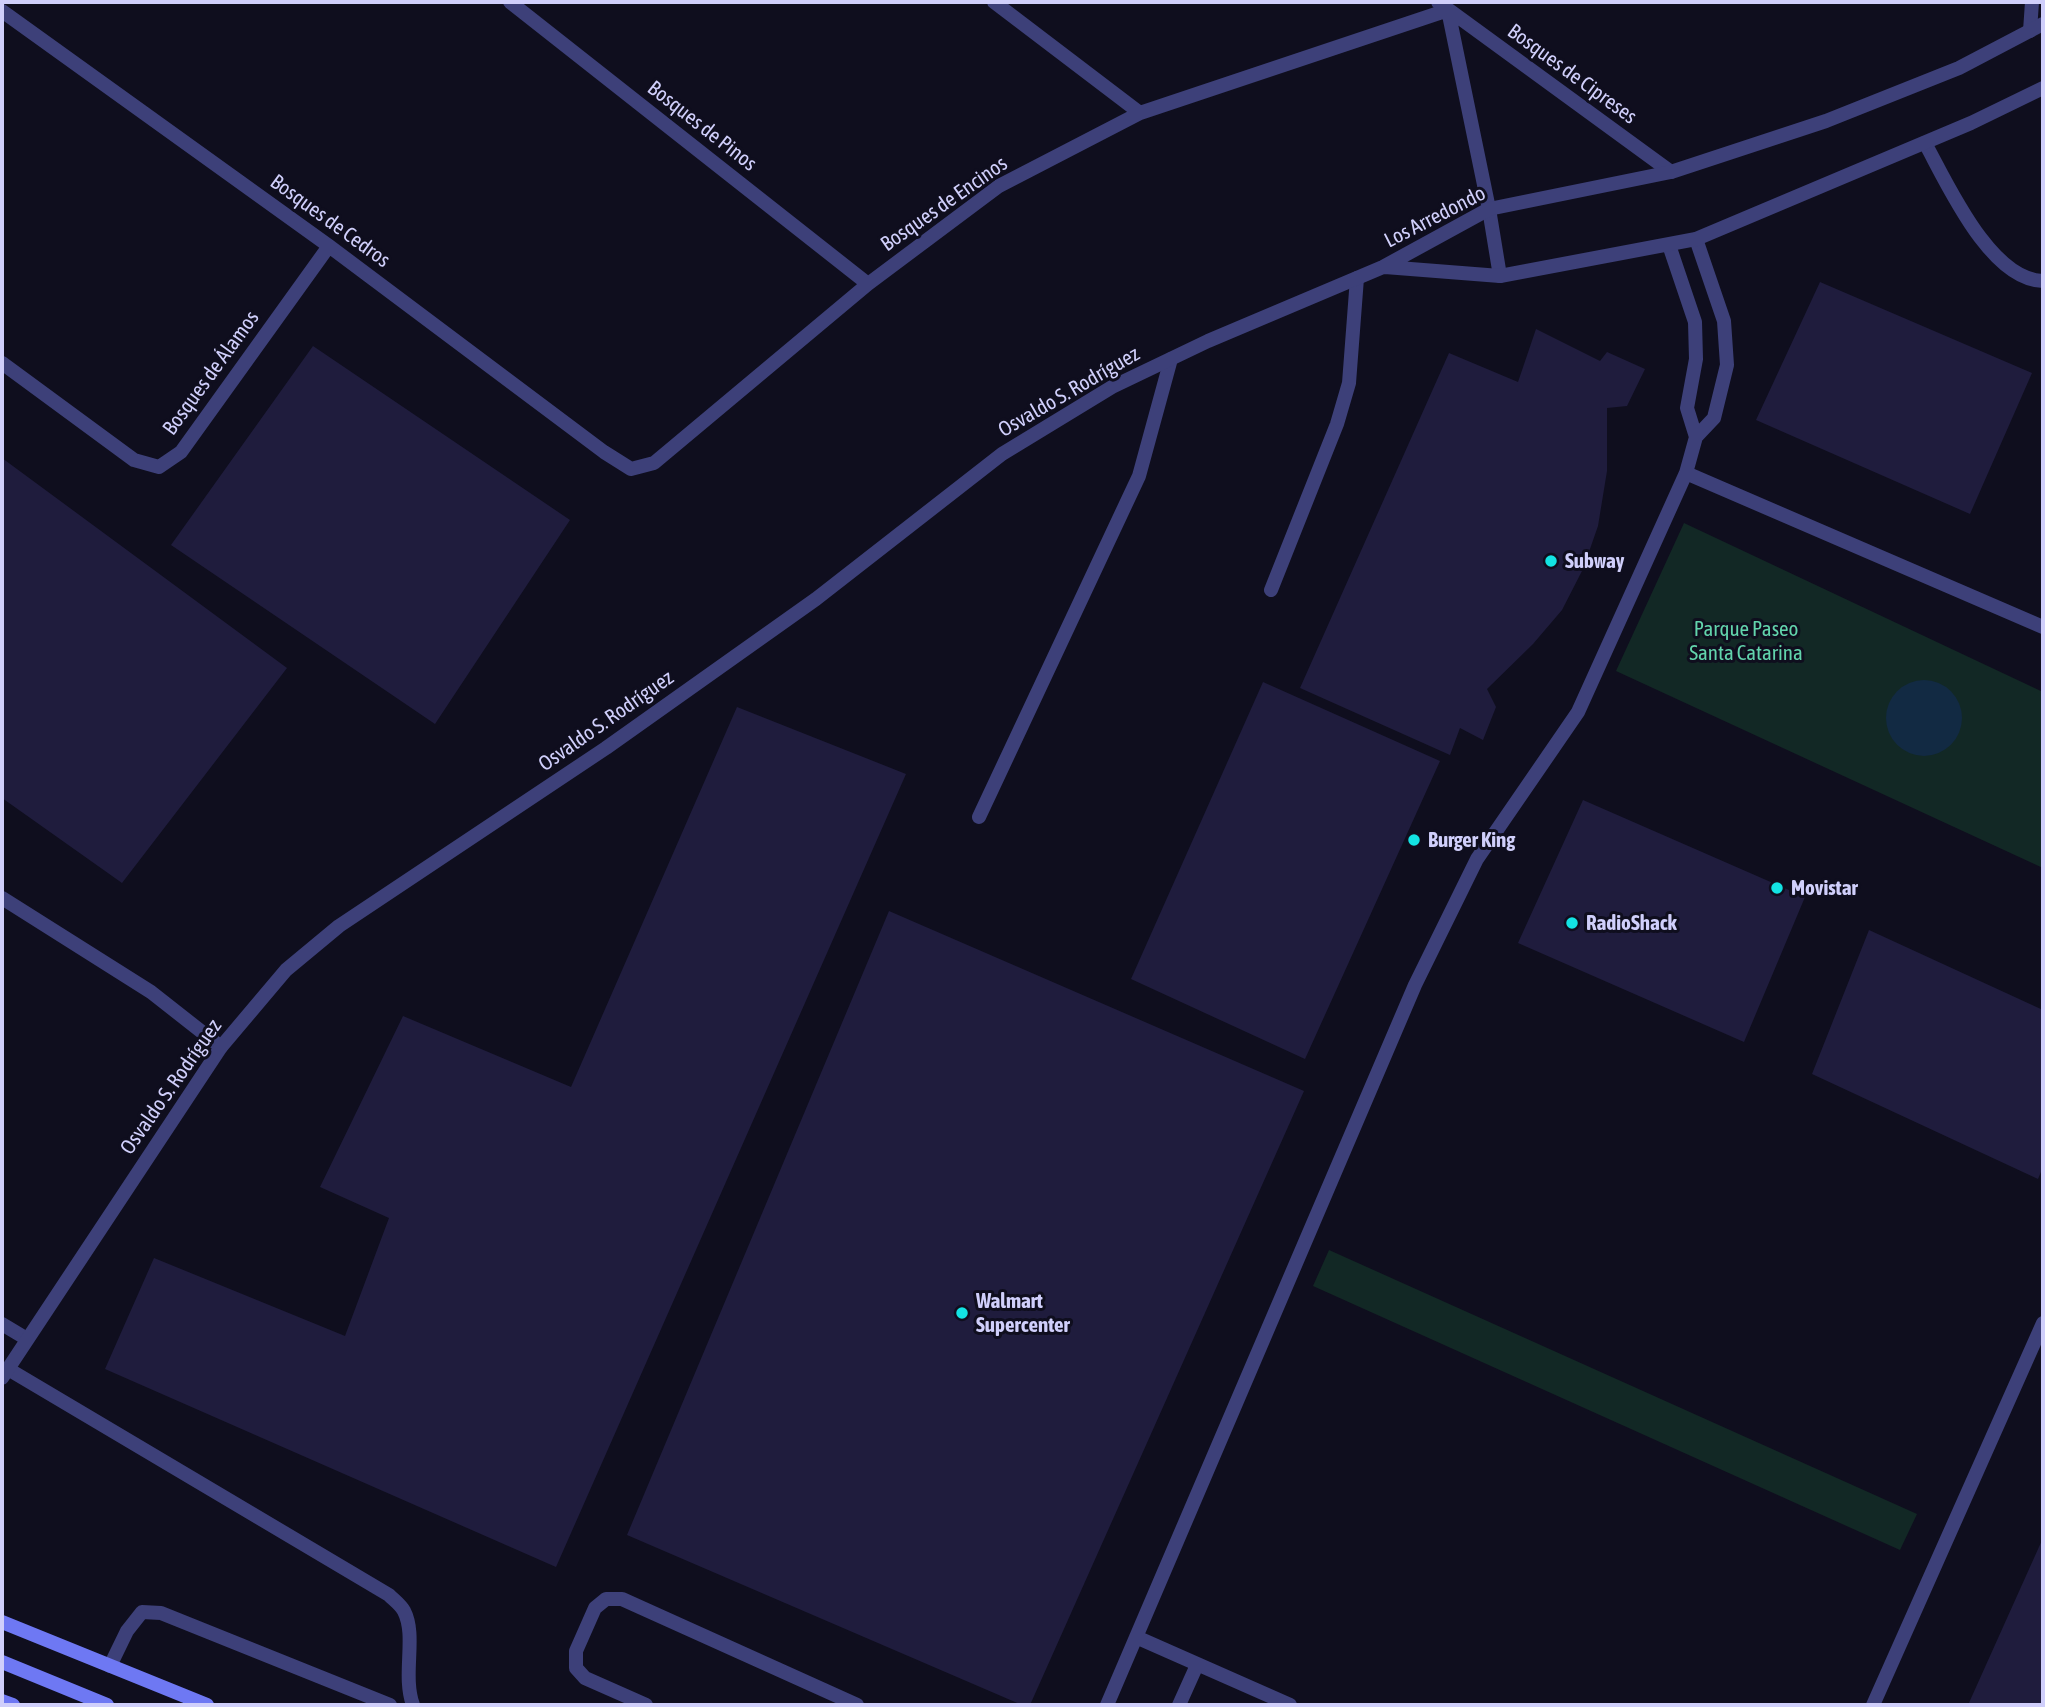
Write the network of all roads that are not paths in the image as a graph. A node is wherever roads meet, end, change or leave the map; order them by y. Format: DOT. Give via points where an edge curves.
graph roads {
  1 [pos="510,2"];
  2 [pos="993,2"];
  3 [pos="2032,2"];
  4 [pos="1443,6"];
  5 [pos="2,11"];
  6 [pos="2037,28"];
  7 [pos="2043,88"];
  8 [pos="1140,113"];
  9 [pos="1925,143"];
  10 [pos="1671,172"];
  11 [pos="1489,209"];
  12 [pos="1696,239"];
  13 [pos="1669,245"];
  14 [pos="329,246"];
  15 [pos="1383,267"];
  16 [pos="1500,276"];
  17 [pos="1357,278"];
  18 [pos="2043,281"];
  19 [pos="868,284"];
  20 [pos="1171,359"];
  21 [pos="2,363"];
  22 [pos="1696,437"];
  23 [pos="631,469"];
  24 [pos="1685,473"];
  25 [pos="1271,590"];
  26 [pos="2043,627"];
  27 [pos="979,817"];
  28 [pos="2,898"];
  29 [pos="221,1047"];
  30 [pos="2043,1323"];
  31 [pos="2,1324"];
  32 [pos="27,1339"];
  33 [pos="5,1374"];
  34 [pos="2,1622"];
  35 [pos="1136,1637"];
  36 [pos="2,1662"];
  37 [pos="1198,1665"];
  38 [pos="110,1666"];
  39 [pos="2,1701"];
  40 [pos="13,1705"];
  41 [pos="107,1705"];
  42 [pos="207,1705"];
  43 [pos="390,1705"];
  44 [pos="413,1705"];
  45 [pos="646,1705"];
  46 [pos="858,1705"];
  47 [pos="1107,1705"];
  48 [pos="1179,1705"];
  49 [pos="1290,1705"];
  50 [pos="1872,1705"];
  1 -- 19 [label="street, Bosques de Pinos"];
  2 -- 8 [label="street"];
  3 -- 6 [label="street"];
  4 -- 8 [label="street, Bosques de Encinos"];
  4 -- 10 [label="street, Bosques de Cipreses"];
  4 -- 11 [label="street"];
  5 -- 14 [label="street, Bosques de Cedros"];
  6 -- 10 [label="street, Los Arredondo" via="1959,68 1826,121"];
  7 -- 9 [label="street, Los Arredondo"];
  8 -- 19 [label="street, Bosques de Encinos" via="999,186"];
  9 -- 12 [label="street, Los Arredondo"];
  9 -- 18 [label="street" via="1972,229 2006,265"];
  10 -- 11 [label="street, Los Arredondo"];
  11 -- 15 [label="street, Los Arredondo"];
  11 -- 16 [label="street"];
  12 -- 13 [label="street, Los Arredondo"];
  12 -- 22 [label="street" via="1724,321 1727,365 1714,418"];
  13 -- 16 [label="street, Los Arredondo"];
  13 -- 22 [label="street" via="1695,322 1696,359 1687,408"];
  14 -- 21 [label="street, Bosques de Álamos" via="181,452 159,467 134,460"];
  14 -- 23 [label="street, Bosques de Cedros"];
  15 -- 16 [label="street, Los Arredondo"];
  15 -- 17 [label="street, Osvaldo S. Rodríguez"];
  17 -- 20 [label="street, Osvaldo S. Rodríguez"];
  17 -- 25 [label="street" via="1349,383 1338,425"];
  19 -- 23 [label="street, Bosques de Encinos" via="654,463"];
  20 -- 27 [label="street" via="1139,476"];
  20 -- 29 [label="street, Osvaldo S. Rodríguez" via="1111,387 1002,454 816,599 340,926 286,970"];
  22 -- 24 [label="street"];
  24 -- 26 [label="street"];
  24 -- 35 [label="street" via="1578,712 1477,859 1415,985"];
  28 -- 29 [label="street" via="151,992"];
  29 -- 32 [label="street, Osvaldo S. Rodríguez"];
  30 -- 50 [label="street"];
  31 -- 32 [label="street"];
  32 -- 33 [label="street, Osvaldo S. Rodríguez"];
  33 -- 44 [label="street" via="388,1595 404,1609 409,1628 408,1681"];
  34 -- 38 [label="main road"];
  35 -- 37 [label="street"];
  35 -- 47 [label="street"];
  36 -- 41 [label="main road"];
  37 -- 48 [label="street"];
  37 -- 49 [label="street"];
  38 -- 42 [label="main road"];
  38 -- 43 [label="street" via="142,1612 161,1613"];
  39 -- 40 [label="main road"];
  45 -- 46 [label="street" via="585,1678 576,1668 576,1651 585,1630 595,1608 606,1599 622,1599"];
}
